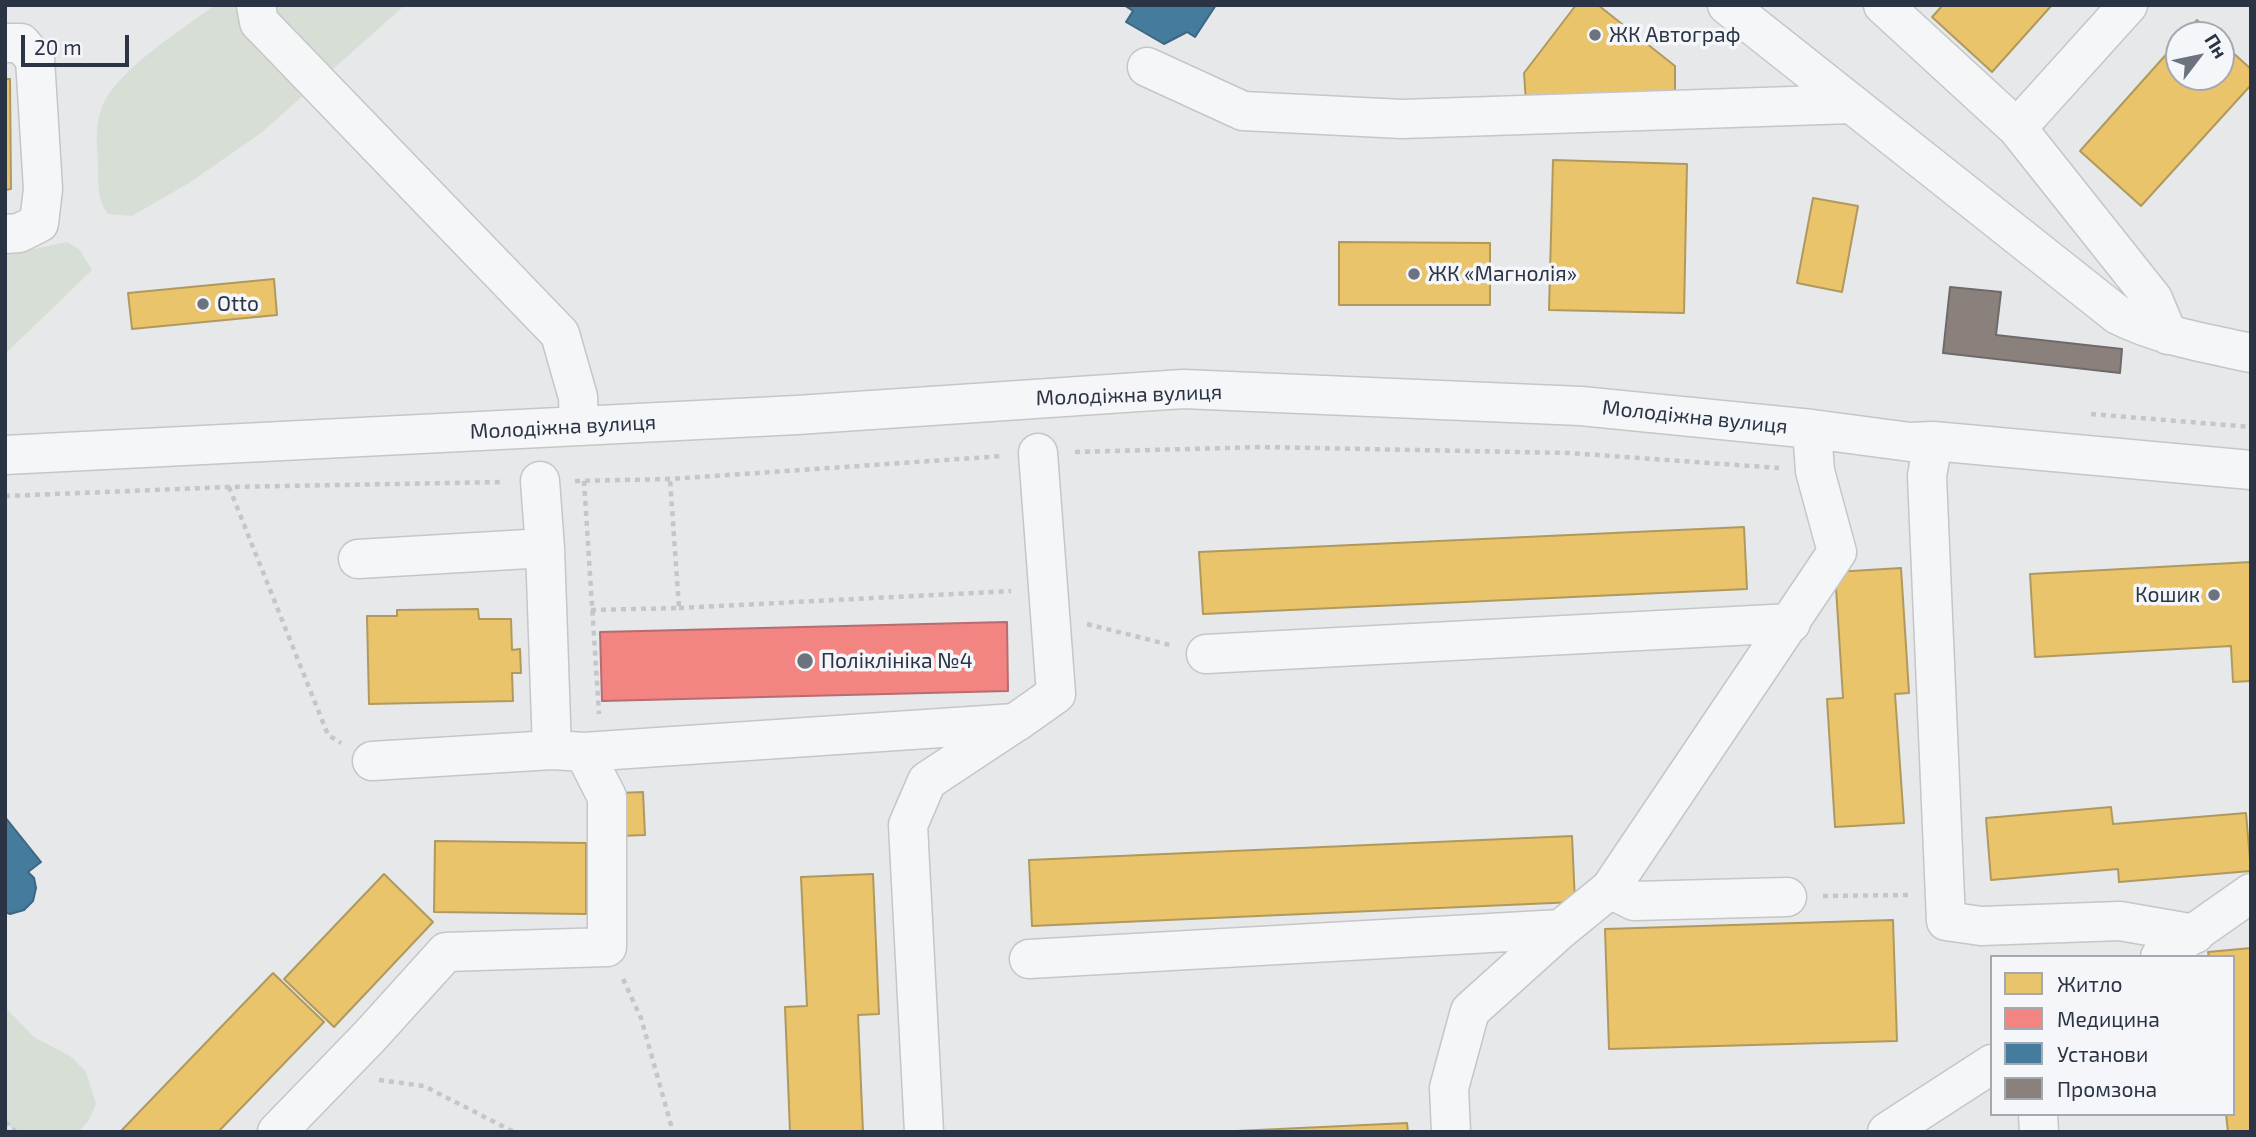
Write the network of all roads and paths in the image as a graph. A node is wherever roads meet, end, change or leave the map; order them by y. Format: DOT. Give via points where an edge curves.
graph roads {
  1 [pos="256,5"];
  2 [pos="1727,5"];
  3 [pos="1882,5"];
  4 [pos="2128,5"];
  5 [pos="5,43"];
  6 [pos="1147,66"];
  7 [pos="1852,104"];
  8 [pos="2017,128"];
  9 [pos="5,234"];
  10 [pos="2168,335"];
  11 [pos="2251,353"];
  12 [pos="579,426"];
  13 [pos="1812,429"];
  14 [pos="1933,442"];
  15 [pos="1038,453"];
  16 [pos="5,455"];
  17 [pos="2251,470"];
  18 [pos="1815,471"];
  19 [pos="670,479"];
  20 [pos="540,481"];
  21 [pos="584,481"];
  22 [pos="229,487"];
  23 [pos="5,496"];
  24 [pos="545,548"];
  25 [pos="358,559"];
  26 [pos="1051,602"];
  27 [pos="679,608"];
  28 [pos="591,610"];
  29 [pos="1791,623"];
  30 [pos="1206,654"];
  31 [pos="1015,723"];
  32 [pos="579,751"];
  33 [pos="372,761"];
  34 [pos="1610,889"];
  35 [pos="2251,893"];
  36 [pos="1945,895"];
  37 [pos="1787,897"];
  38 [pos="1561,929"];
  39 [pos="2195,934"];
  40 [pos="607,947"];
  41 [pos="2163,955"];
  42 [pos="1029,959"];
  43 [pos="1990,1066"];
  44 [pos="334,1074"];
  45 [pos="5,1122"];
  46 [pos="16,1132"];
  47 [pos="277,1132"];
  48 [pos="514,1132"];
  49 [pos="673,1132"];
  50 [pos="924,1132"];
  51 [pos="1451,1132"];
  52 [pos="1887,1132"];
  1 -- 12 [label="street" via="259,22 560,334 578,397"];
  2 -- 7 [label="street"];
  3 -- 8 [label="street"];
  4 -- 8 [label="street"];
  5 -- 9 [label="street" via="21,43 35,59 43,190 39,223"];
  6 -- 7 [label="street" via="1243,111 1402,119"];
  7 -- 10 [label="street" via="2118,315"];
  8 -- 10 [label="street" via="2153,299"];
  10 -- 11 [label="street"];
  12 -- 13 [label="street, Молодіжна вулиця" via="1183,389 1581,405"];
  12 -- 16 [label="street, Молодіжна вулиця"];
  13 -- 14 [label="street, Молодіжна вулиця"];
  13 -- 18 [label="street"];
  14 -- 17 [label="street, Молодіжна вулиця"];
  14 -- 36 [label="street" via="1927,476"];
  15 -- 18 [label="path" via="1264,447 1569,453"];
  15 -- 19 [label="path"];
  15 -- 26 [label="street"];
  18 -- 29 [label="street" via="1837,551"];
  19 -- 21 [label="path"];
  19 -- 27 [label="path"];
  20 -- 21 [label="path"];
  20 -- 22 [label="path"];
  20 -- 24 [label="street"];
  21 -- 28 [label="path"];
  22 -- 23 [label="path"];
  22 -- 33 [label="path" via="328,736"];
  24 -- 25 [label="street"];
  24 -- 32 [label="street"];
  26 -- 27 [label="path"];
  26 -- 30 [label="path"];
  26 -- 31 [label="street" via="1056,694"];
  27 -- 28 [label="path"];
  28 -- 32 [label="path"];
  29 -- 30 [label="street"];
  29 -- 34 [label="street"];
  31 -- 32 [label="street"];
  31 -- 50 [label="street" via="927,781 908,825"];
  32 -- 33 [label="street"];
  32 -- 40 [label="street" via="607,797"];
  34 -- 37 [label="street" via="1634,901"];
  34 -- 38 [label="street"];
  35 -- 39 [label="street"];
  36 -- 37 [label="path"];
  36 -- 39 [label="street" via="1946,921 1958,923 2120,921"];
  38 -- 42 [label="street"];
  38 -- 51 [label="street" via="1470,1011 1449,1088"];
  39 -- 41 [label="street"];
  40 -- 44 [label="street" via="446,952"];
  40 -- 49 [label="path" via="641,1018"];
  43 -- 52 [label="street"];
  44 -- 47 [label="street"];
  44 -- 48 [label="path" via="424,1086"];
  45 -- 46 [label="path"];
}
